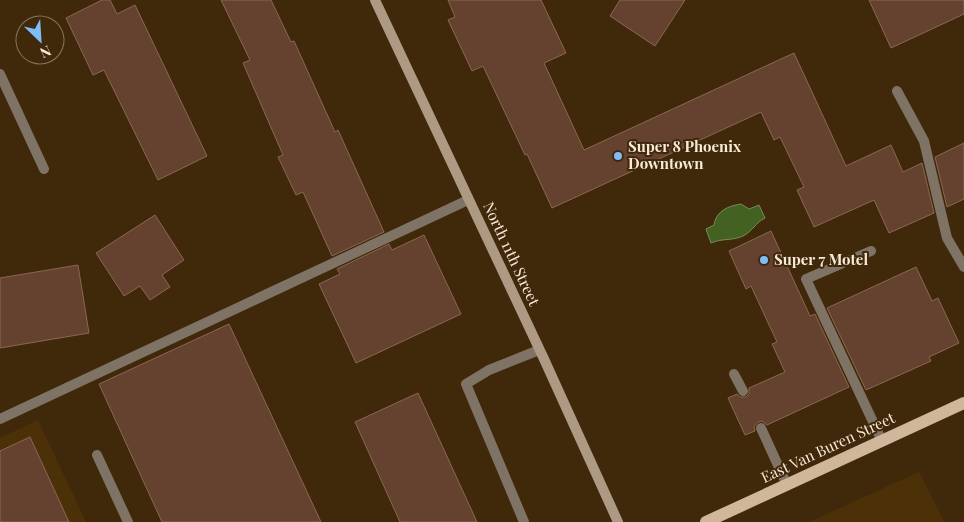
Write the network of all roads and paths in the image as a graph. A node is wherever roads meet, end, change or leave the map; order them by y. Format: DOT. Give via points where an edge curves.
graph roads {
  1 [pos="375,0"];
  2 [pos="0,74"];
  3 [pos="897,90"];
  4 [pos="44,169"];
  5 [pos="468,200"];
  6 [pos="870,251"];
  7 [pos="964,267"];
  8 [pos="539,350"];
  9 [pos="734,374"];
  10 [pos="743,391"];
  11 [pos="964,403"];
  12 [pos="0,419"];
  13 [pos="761,428"];
  14 [pos="882,441"];
  15 [pos="97,455"];
  16 [pos="788,485"];
  17 [pos="128,522"];
  18 [pos="524,522"];
  19 [pos="618,522"];
  20 [pos="706,522"];
  1 -- 5 [label="street, North 11th Street"];
  2 -- 4 [label="street"];
  3 -- 7 [label="street" via="924,141 947,238"];
  5 -- 8 [label="street, North 11th Street"];
  5 -- 12 [label="street"];
  6 -- 14 [label="street" via="806,279"];
  8 -- 18 [label="street" via="489,370 466,384"];
  8 -- 19 [label="street, North 11th Street"];
  9 -- 10 [label="street"];
  11 -- 14 [label="main road, East Van Buren Street"];
  13 -- 16 [label="street"];
  14 -- 16 [label="main road, East Van Buren Street"];
  15 -- 17 [label="street"];
  16 -- 20 [label="main road, East Van Buren Street"];
}
